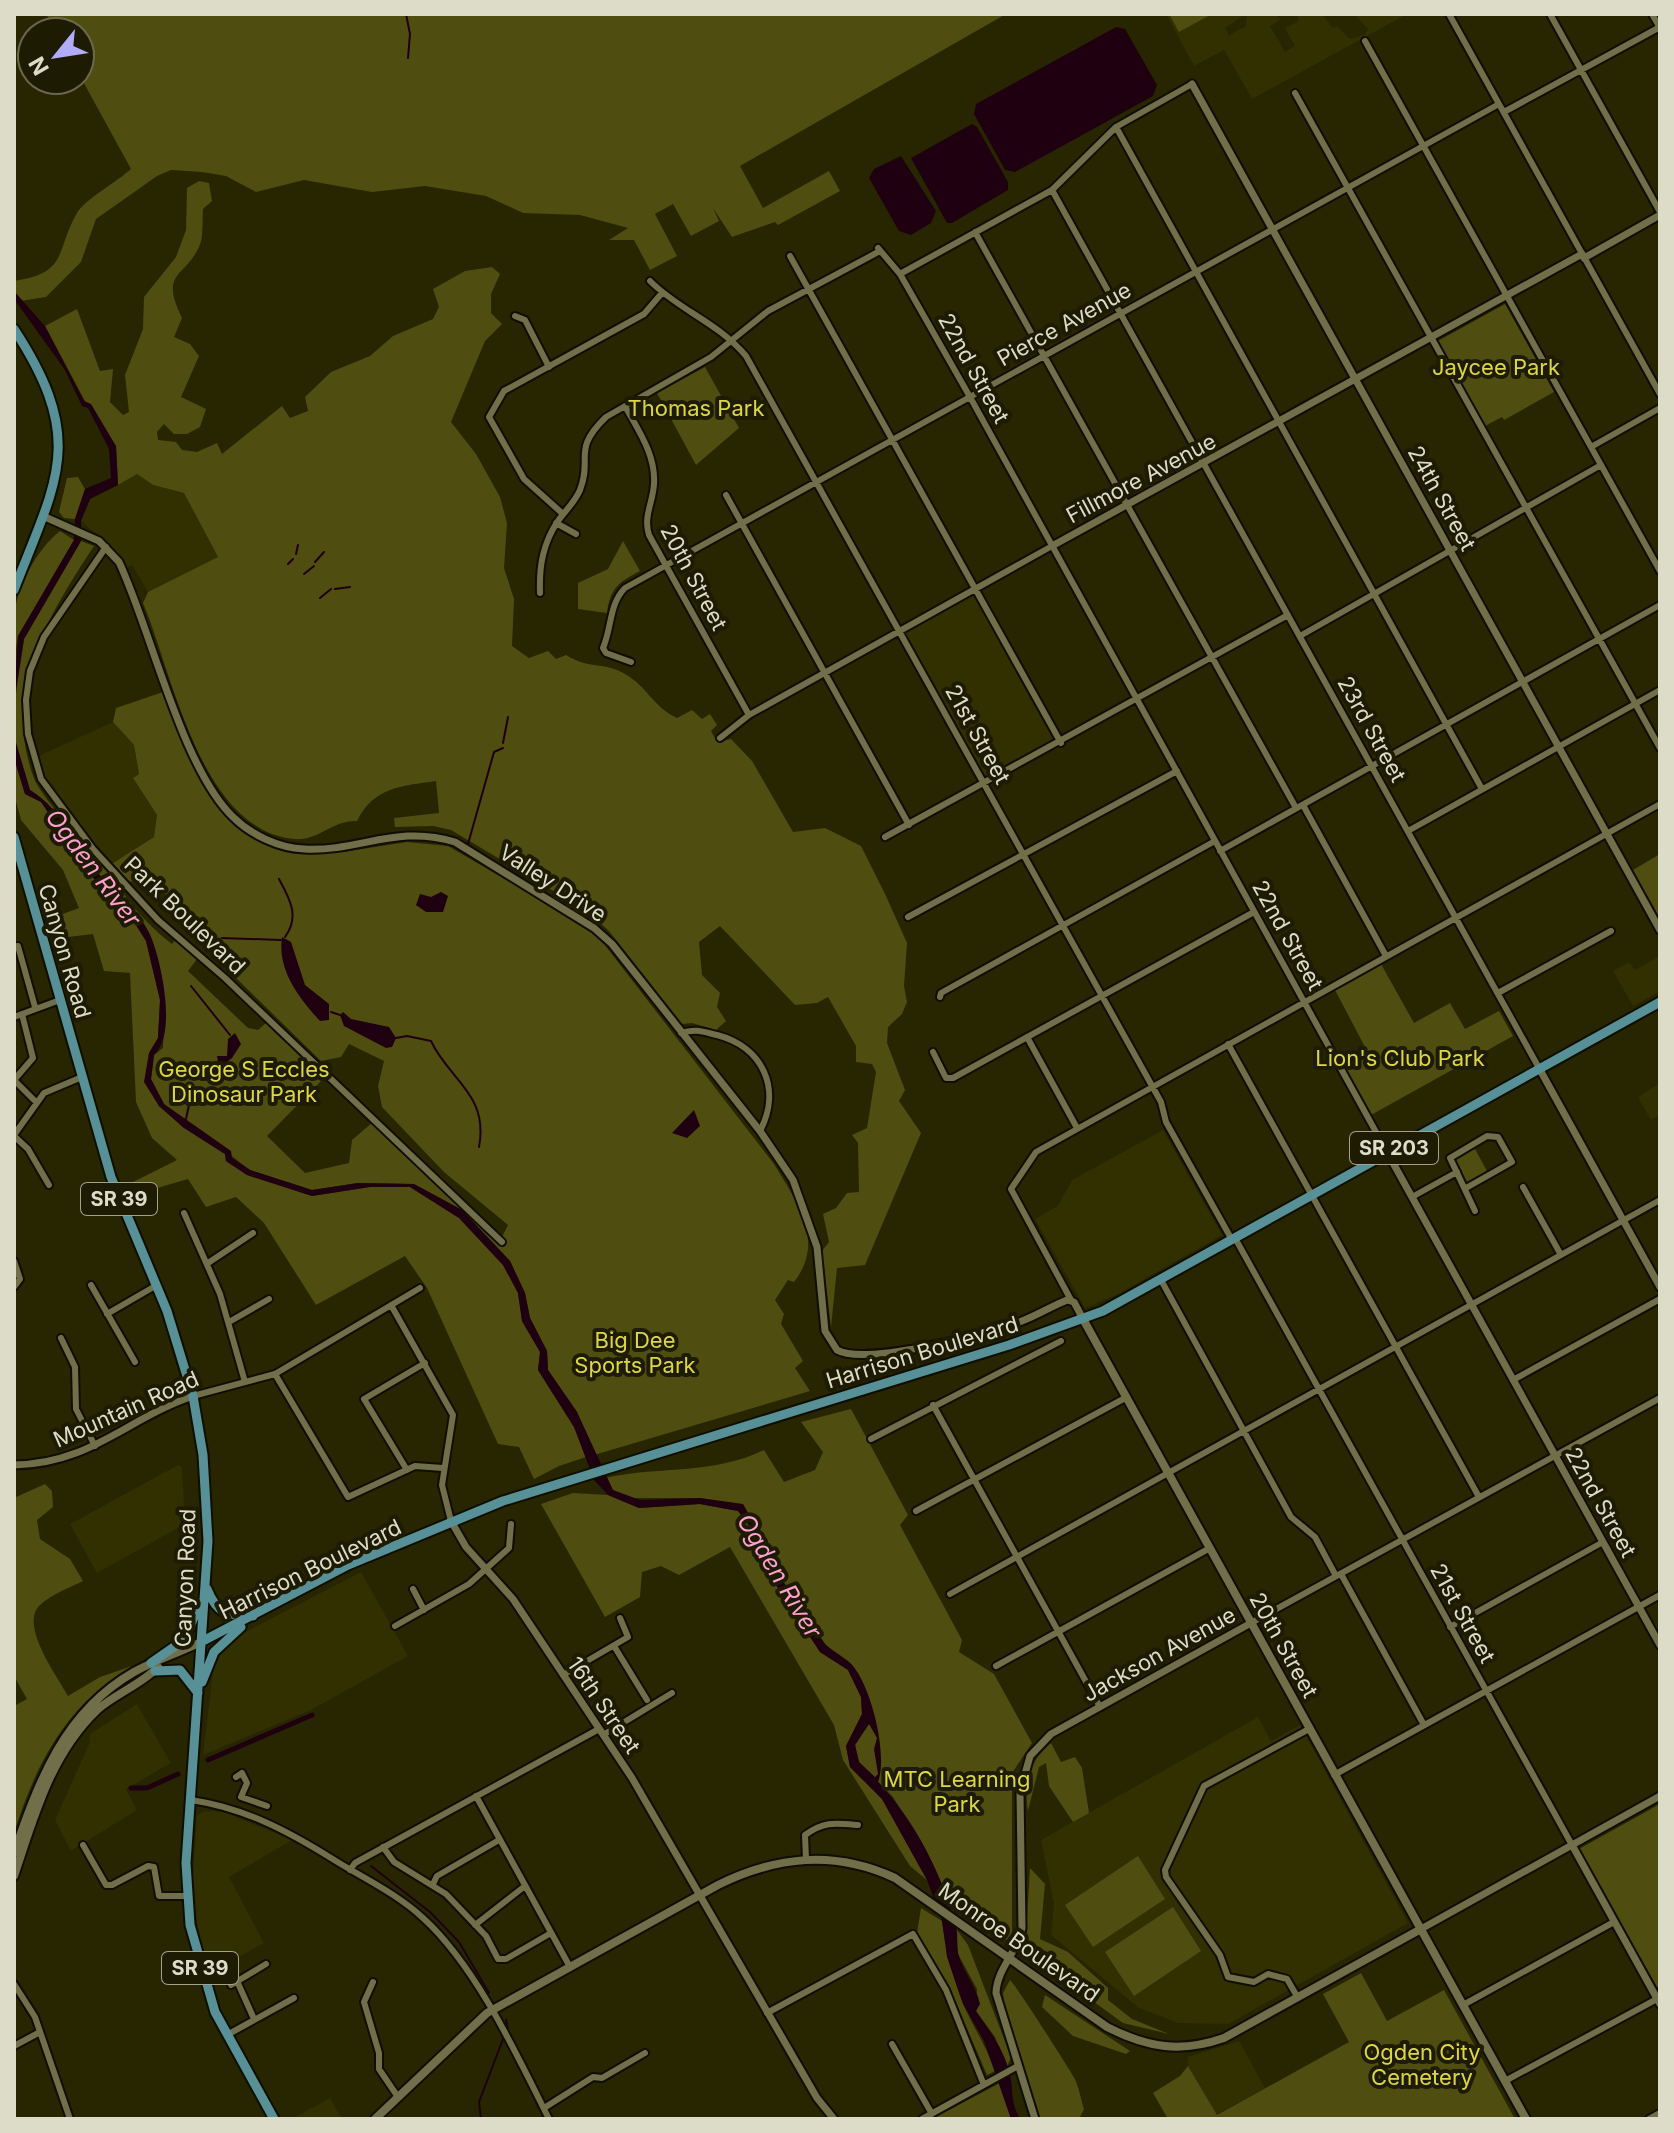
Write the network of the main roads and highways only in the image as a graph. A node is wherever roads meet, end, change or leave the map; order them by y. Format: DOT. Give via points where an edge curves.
graph roads {
  1 [pos="14,329"];
  2 [pos="14,590"];
  3 [pos="14,837"];
  4 [pos="1660,1002"];
  5 [pos="1083,1319"];
  6 [pos="205,1586"];
  7 [pos="254,1616"];
  8 [pos="201,1642"];
  9 [pos="156,1665"];
  10 [pos="198,1693"];
  11 [pos="14,1853"];
  12 [pos="14,1876"];
  13 [pos="1421,1929"];
  14 [pos="274,2119"];
  15 [pos="375,2119"];
  16 [pos="1526,2119"];
  1 -- 2 [label="main road" via="44,380 57,427 57,475"];
  3 -- 6 [label="main road, Canyon Road / SR 39" via="111,1177 157,1285 193,1396 207,1503"];
  4 -- 5 [label="main road, Harrison Boulevard / SR 203"];
  5 -- 7 [label="main road, Harrison Boulevard / SR 203" via="451,1521 348,1565"];
  5 -- 13 [label="main road, 20th Street" via="1168,1472 1204,1551 1251,1623"];
  6 -- 7 [label="main road" via="222,1614"];
  6 -- 8 [label="main road, Canyon Road / SR 39"];
  6 -- 9 [label="main road" via="187,1636"];
  7 -- 8 [label="main road, Harrison Boulevard / SR 203"];
  7 -- 10 [label="main road" via="214,1652"];
  8 -- 9 [label="main road, Harrison Boulevard"];
  8 -- 10 [label="main road, Canyon Road / SR 39"];
  9 -- 10 [label="main road" via="180,1670"];
  9 -- 11 [label="main road, Harrison Boulevard" via="103,1694 64,1736 40,1780"];
  9 -- 12 [label="main road, Harrison Boulevard" via="102,1705 66,1747 45,1788"];
  10 -- 14 [label="main road, Canyon Road / SR 39" via="187,1896 195,1949 227,2035"];
  13 -- 15 [label="main road, Monroe Boulevard" via="1224,2038 1165,2048 1107,2027 924,1897 871,1868 806,1859 753,1869 492,2011"];
  13 -- 16 [label="main road, 20th Street"];
}
